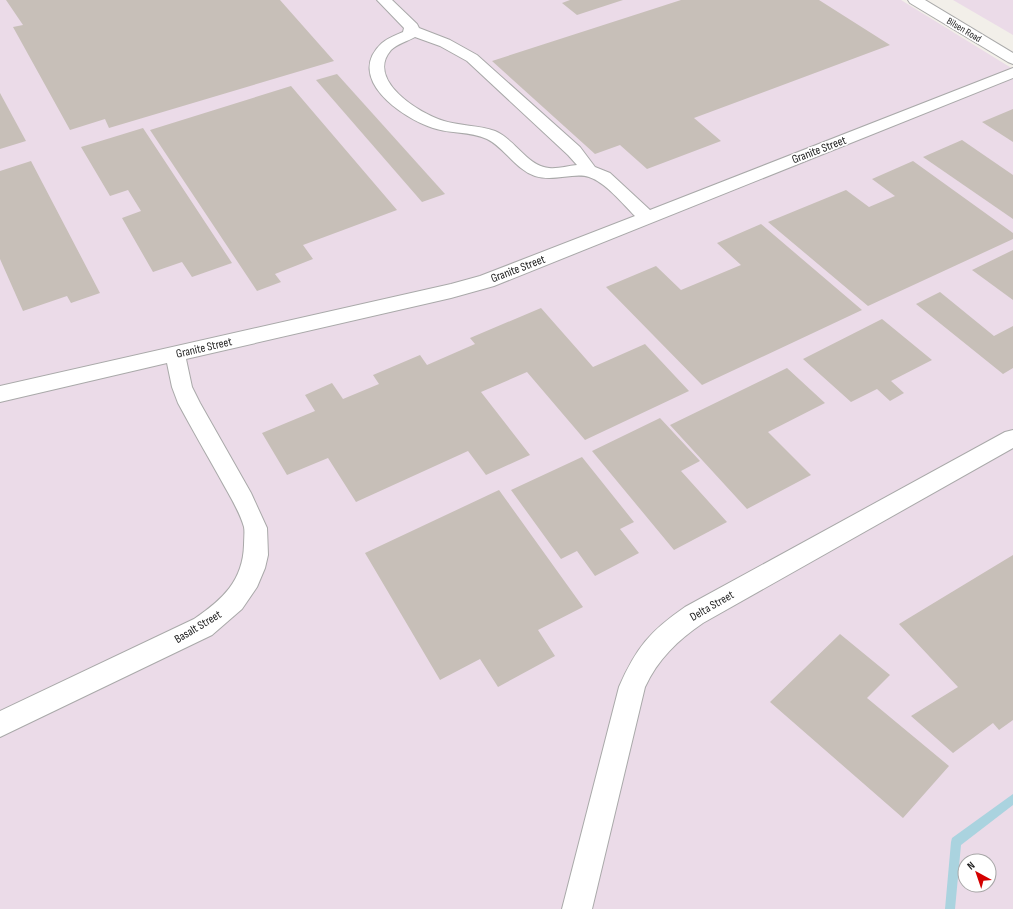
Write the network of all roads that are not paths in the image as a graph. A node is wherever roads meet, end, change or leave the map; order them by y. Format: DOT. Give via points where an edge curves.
graph roads {
  1 [pos="384,0"];
  2 [pos="915,0"];
  3 [pos="412,31"];
  4 [pos="1013,42"];
  5 [pos="996,48"];
  6 [pos="1013,59"];
  7 [pos="1013,73"];
  8 [pos="587,170"];
  9 [pos="647,217"];
  10 [pos="175,354"];
  11 [pos="0,394"];
  12 [pos="1013,438"];
  13 [pos="0,724"];
  14 [pos="576,909"];
  1 -- 3 [label="street" via="412,27"];
  2 -- 5 [label="street, Bilsen Road"];
  3 -- 8 [label="street" via="472,58 574,151"];
  3 -- 8 [label="street" via="386,47 378,59 376,74 397,102 439,125 492,136 524,163 542,172 553,174"];
  4 -- 5 [label="street"];
  5 -- 6 [label="street, Bilsen Road"];
  7 -- 9 [label="street, Granite Street"];
  8 -- 9 [label="street" via="604,177"];
  9 -- 10 [label="street, Granite Street" via="487,281"];
  10 -- 11 [label="street, Granite Street"];
  10 -- 13 [label="street, Basalt Street" via="182,387 189,403 256,528 257,548 254,566 245,586 221,616 203,627"];
  12 -- 14 [label="street, Delta Street" via="694,615 651,650 632,687"];
}
